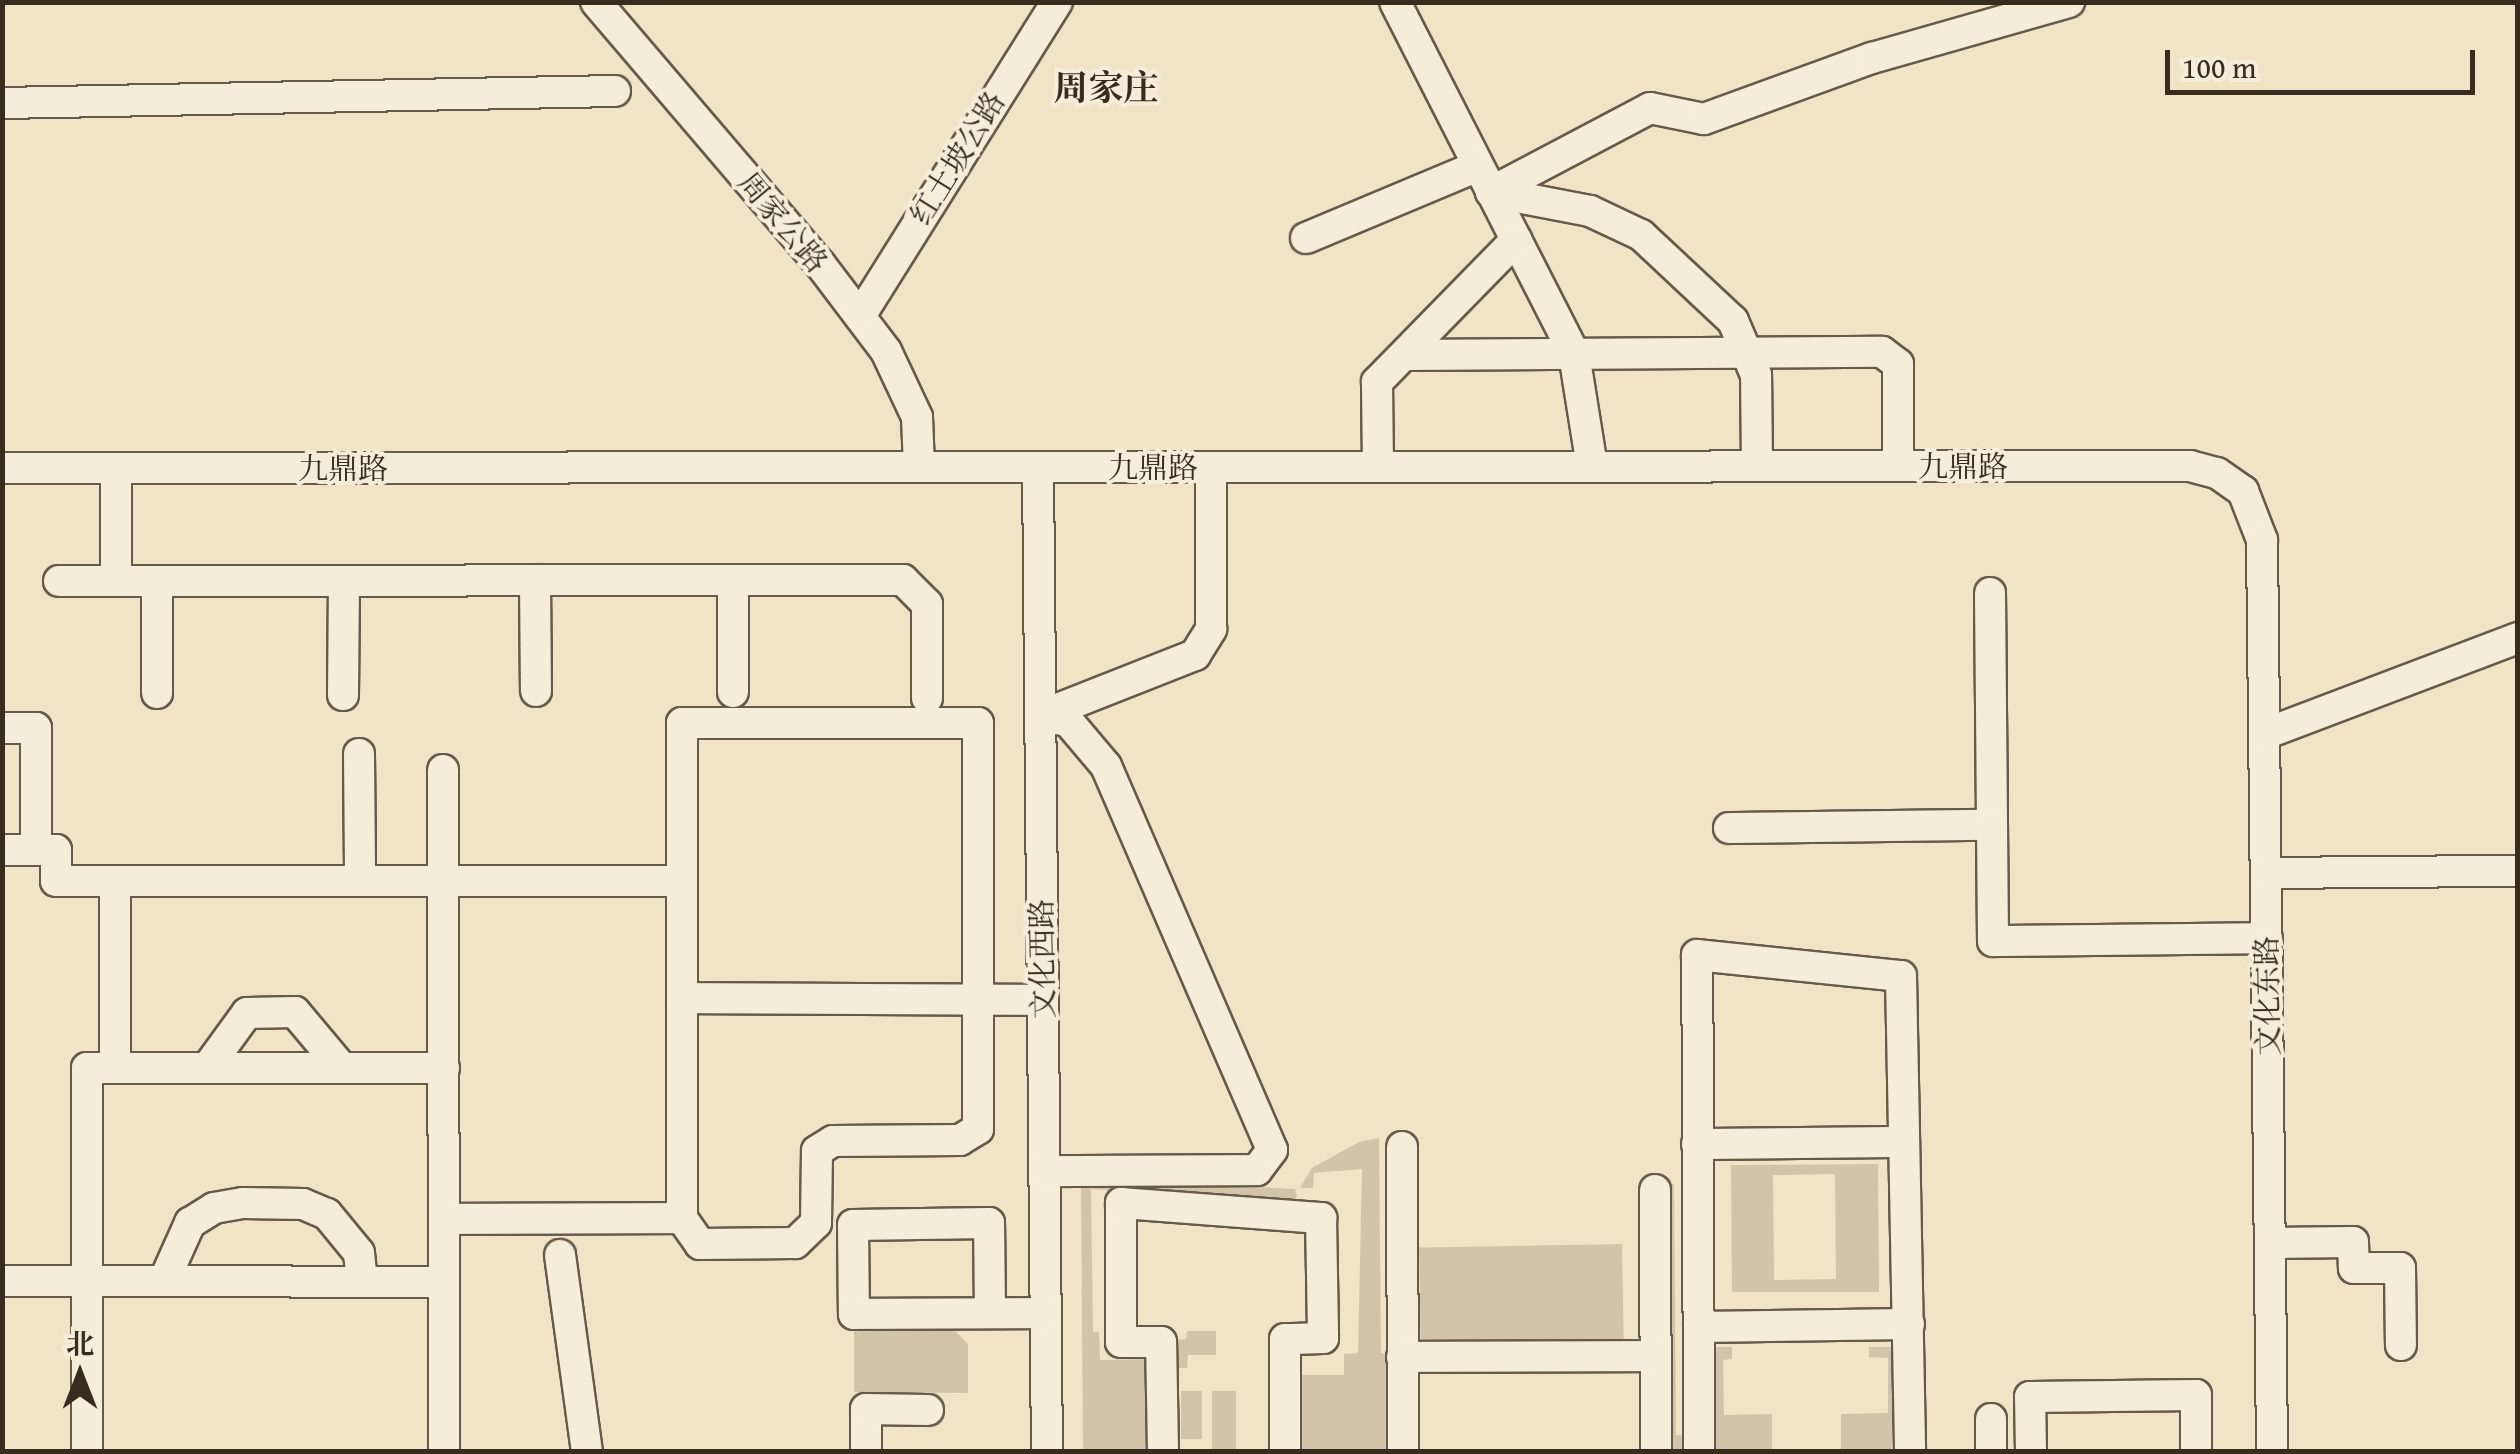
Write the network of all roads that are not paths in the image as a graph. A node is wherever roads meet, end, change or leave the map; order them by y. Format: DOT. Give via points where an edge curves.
graph roads {
  1 [pos="596,2"];
  2 [pos="1057,2"];
  3 [pos="1395,2"];
  4 [pos="2069,2"];
  5 [pos="615,91"];
  6 [pos="2,103"];
  7 [pos="1485,179"];
  8 [pos="1306,238"];
  9 [pos="1516,240"];
  10 [pos="860,316"];
  11 [pos="1750,353"];
  12 [pos="1574,354"];
  13 [pos="1406,355"];
  14 [pos="1378,466"];
  15 [pos="1592,466"];
  16 [pos="1757,466"];
  17 [pos="1898,466"];
  18 [pos="919,467"];
  19 [pos="1038,467"];
  20 [pos="1211,467"];
  21 [pos="2,468"];
  22 [pos="116,468"];
  23 [pos="2262,540"];
  24 [pos="536,580"];
  25 [pos="734,580"];
  26 [pos="59,581"];
  27 [pos="116,581"];
  28 [pos="157,581"];
  29 [pos="344,581"];
  30 [pos="1990,594"];
  31 [pos="2518,638"];
  32 [pos="536,691"];
  33 [pos="733,692"];
  34 [pos="157,693"];
  35 [pos="343,695"];
  36 [pos="927,698"];
  37 [pos="1040,716"];
  38 [pos="2,728"];
  39 [pos="2264,734"];
  40 [pos="359,754"];
  41 [pos="443,770"];
  42 [pos="1992,825"];
  43 [pos="1729,828"];
  44 [pos="2,850"];
  45 [pos="36,850"];
  46 [pos="2518,871"];
  47 [pos="2266,874"];
  48 [pos="115,881"];
  49 [pos="360,881"];
  50 [pos="444,881"];
  51 [pos="682,881"];
  52 [pos="2267,938"];
  53 [pos="682,998"];
  54 [pos="978,999"];
  55 [pos="1043,1000"];
  56 [pos="115,1068"];
  57 [pos="207,1068"];
  58 [pos="342,1068"];
  59 [pos="444,1068"];
  60 [pos="1904,1142"];
  61 [pos="1698,1144"];
  62 [pos="1402,1146"];
  63 [pos="1044,1171"];
  64 [pos="1655,1190"];
  65 [pos="682,1218"];
  66 [pos="444,1219"];
  67 [pos="2270,1243"];
  68 [pos="560,1256"];
  69 [pos="2,1281"];
  70 [pos="87,1281"];
  71 [pos="164,1281"];
  72 [pos="362,1281"];
  73 [pos="444,1282"];
  74 [pos="990,1313"];
  75 [pos="1046,1313"];
  76 [pos="1908,1324"];
  77 [pos="1699,1326"];
  78 [pos="2401,1346"];
  79 [pos="1656,1356"];
  80 [pos="1402,1357"];
  81 [pos="928,1410"];
  82 [pos="1990,1419"];
  83 [pos="87,1452"];
  84 [pos="444,1452"];
  85 [pos="587,1452"];
  86 [pos="866,1452"];
  87 [pos="1047,1452"];
  88 [pos="1163,1452"];
  89 [pos="1285,1452"];
  90 [pos="1403,1452"];
  91 [pos="1656,1452"];
  92 [pos="1700,1452"];
  93 [pos="1910,1452"];
  94 [pos="1991,1452"];
  95 [pos="2031,1452"];
  96 [pos="2196,1452"];
  97 [pos="2272,1452"];
  1 -- 10 [label="street, 周家公路"];
  2 -- 10 [label="street, 红土坡公路"];
  3 -- 7 [label="street"];
  4 -- 7 [label="street" via="1872,58 1704,119 1650,108"];
  5 -- 6 [label="street"];
  7 -- 8 [label="street"];
  7 -- 9 [label="street"];
  7 -- 11 [label="street" via="1590,211 1641,235 1733,321"];
  9 -- 12 [label="street"];
  9 -- 13 [label="street"];
  10 -- 18 [label="street, 周家公路" via="917,417"];
  11 -- 12 [label="street"];
  11 -- 16 [label="street"];
  11 -- 17 [label="street" via="1895,357"];
  12 -- 13 [label="street"];
  12 -- 15 [label="street"];
  13 -- 14 [label="street" via="1377,382"];
  14 -- 15 [label="street, 九鼎路"];
  14 -- 20 [label="street, 九鼎路"];
  15 -- 16 [label="street, 九鼎路"];
  16 -- 17 [label="street, 九鼎路"];
  17 -- 23 [label="street, 九鼎路" via="2206,469 2243,491"];
  18 -- 19 [label="street, 九鼎路"];
  18 -- 22 [label="street, 九鼎路"];
  19 -- 20 [label="street, 九鼎路"];
  19 -- 37 [label="street, 文化西路"];
  20 -- 37 [label="street" via="1211,629 1194,655"];
  21 -- 22 [label="street, 九鼎路"];
  22 -- 27 [label="street"];
  23 -- 39 [label="street, 文化东路"];
  24 -- 25 [label="street"];
  24 -- 29 [label="street"];
  24 -- 32 [label="street"];
  25 -- 33 [label="street"];
  25 -- 36 [label="street" via="912,583 927,604"];
  26 -- 27 [label="street"];
  27 -- 28 [label="street"];
  28 -- 29 [label="street"];
  28 -- 34 [label="street"];
  29 -- 35 [label="street"];
  30 -- 42 [label="street"];
  31 -- 39 [label="street"];
  37 -- 55 [label="street, 文化西路"];
  37 -- 63 [label="street" via="1068,721 1106,766 1272,1150 1256,1170"];
  38 -- 45 [label="street" via="36,728"];
  39 -- 47 [label="street, 文化东路"];
  40 -- 49 [label="street"];
  41 -- 50 [label="street"];
  42 -- 43 [label="street"];
  42 -- 52 [label="street" via="1993,941"];
  44 -- 45 [label="street"];
  45 -- 48 [label="street" via="56,850 56,881"];
  46 -- 47 [label="street"];
  47 -- 52 [label="street, 文化东路"];
  48 -- 49 [label="street"];
  48 -- 56 [label="street"];
  49 -- 50 [label="street"];
  50 -- 51 [label="street"];
  50 -- 59 [label="street"];
  51 -- 53 [label="street"];
  51 -- 54 [label="street" via="682,723 978,723"];
  52 -- 67 [label="street, 文化东路"];
  53 -- 54 [label="street"];
  53 -- 65 [label="street"];
  54 -- 55 [label="street"];
  54 -- 65 [label="street" via="978,1129 960,1140 832,1141 817,1151 816,1224 795,1244 700,1244"];
  55 -- 63 [label="street, 文化西路"];
  56 -- 57 [label="street"];
  56 -- 70 [label="street" via="87,1068"];
  57 -- 58 [label="street"];
  57 -- 58 [label="street" via="247,1012 295,1012"];
  58 -- 59 [label="street"];
  59 -- 66 [label="street"];
  60 -- 61 [label="street"];
  60 -- 61 [label="street" via="1901,976 1696,955"];
  60 -- 76 [label="street"];
  61 -- 77 [label="street"];
  62 -- 80 [label="street"];
  63 -- 75 [label="street, 文化西路"];
  64 -- 79 [label="street"];
  65 -- 66 [label="street"];
  66 -- 73 [label="street"];
  67 -- 78 [label="street" via="2354,1242 2354,1268 2400,1268"];
  67 -- 97 [label="street, 文化东路"];
  68 -- 85 [label="street"];
  69 -- 70 [label="street"];
  70 -- 71 [label="street"];
  70 -- 83 [label="street"];
  71 -- 72 [label="street"];
  71 -- 72 [label="street" via="190,1223 214,1208 243,1202 303,1204 328,1214 359,1253"];
  72 -- 73 [label="street"];
  73 -- 84 [label="street"];
  74 -- 74 [label="street" via="854,1314 853,1225 989,1224"];
  74 -- 75 [label="street"];
  75 -- 87 [label="street, 文化西路"];
  76 -- 77 [label="street"];
  76 -- 93 [label="street"];
  77 -- 92 [label="street"];
  79 -- 80 [label="street"];
  79 -- 91 [label="street"];
  80 -- 90 [label="street"];
  81 -- 86 [label="street" via="866,1409"];
  82 -- 94 [label="street"];
  88 -- 89 [label="street" via="1161,1342 1121,1342 1121,1203 1321,1218 1323,1338 1285,1338"];
  95 -- 96 [label="street" via="2030,1396 2196,1395"];
}
